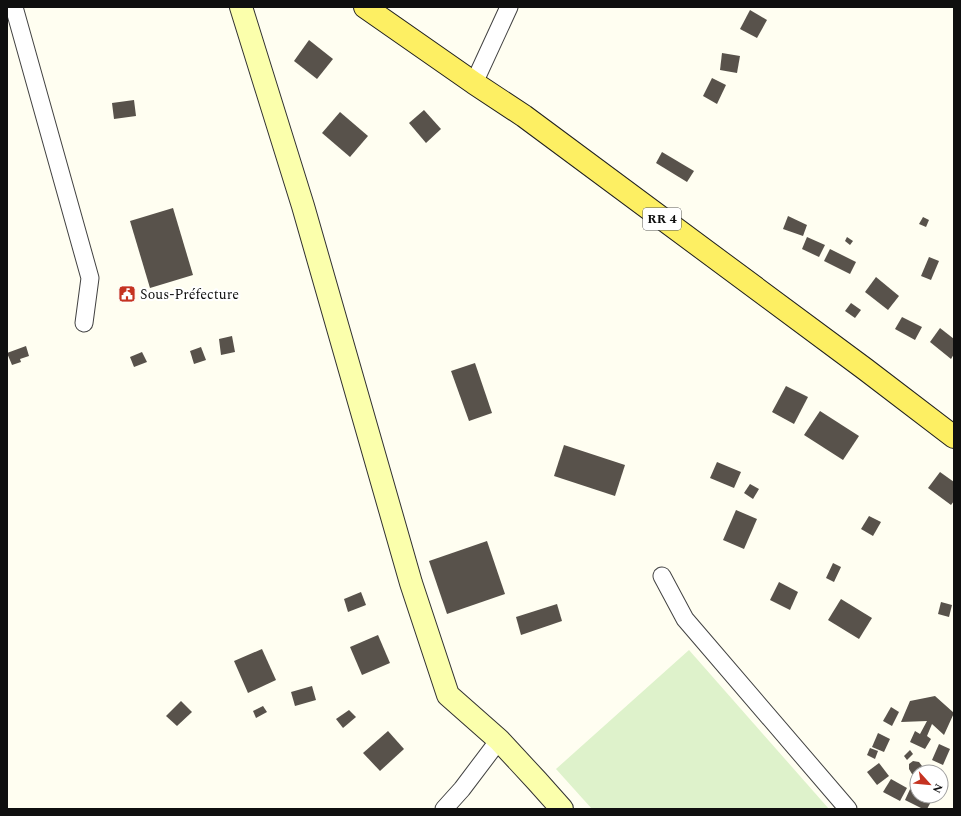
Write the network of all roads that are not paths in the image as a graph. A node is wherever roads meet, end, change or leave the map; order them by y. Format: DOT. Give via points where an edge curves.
graph roads {
  1 [pos="14,7"];
  2 [pos="241,7"];
  3 [pos="365,7"];
  4 [pos="508,7"];
  5 [pos="474,83"];
  6 [pos="84,323"];
  7 [pos="954,437"];
  8 [pos="662,576"];
  9 [pos="499,740"];
  10 [pos="444,809"];
  11 [pos="562,809"];
  12 [pos="848,809"];
  1 -- 6 [label="street" via="90,278"];
  2 -- 9 [label="street" via="303,206 411,583 448,695"];
  3 -- 5 [label="main road, RR 4"];
  4 -- 5 [label="street"];
  5 -- 7 [label="main road, RR 4" via="524,116 865,368"];
  8 -- 12 [label="street" via="685,619"];
  9 -- 10 [label="street"];
  9 -- 11 [label="street"];
}
